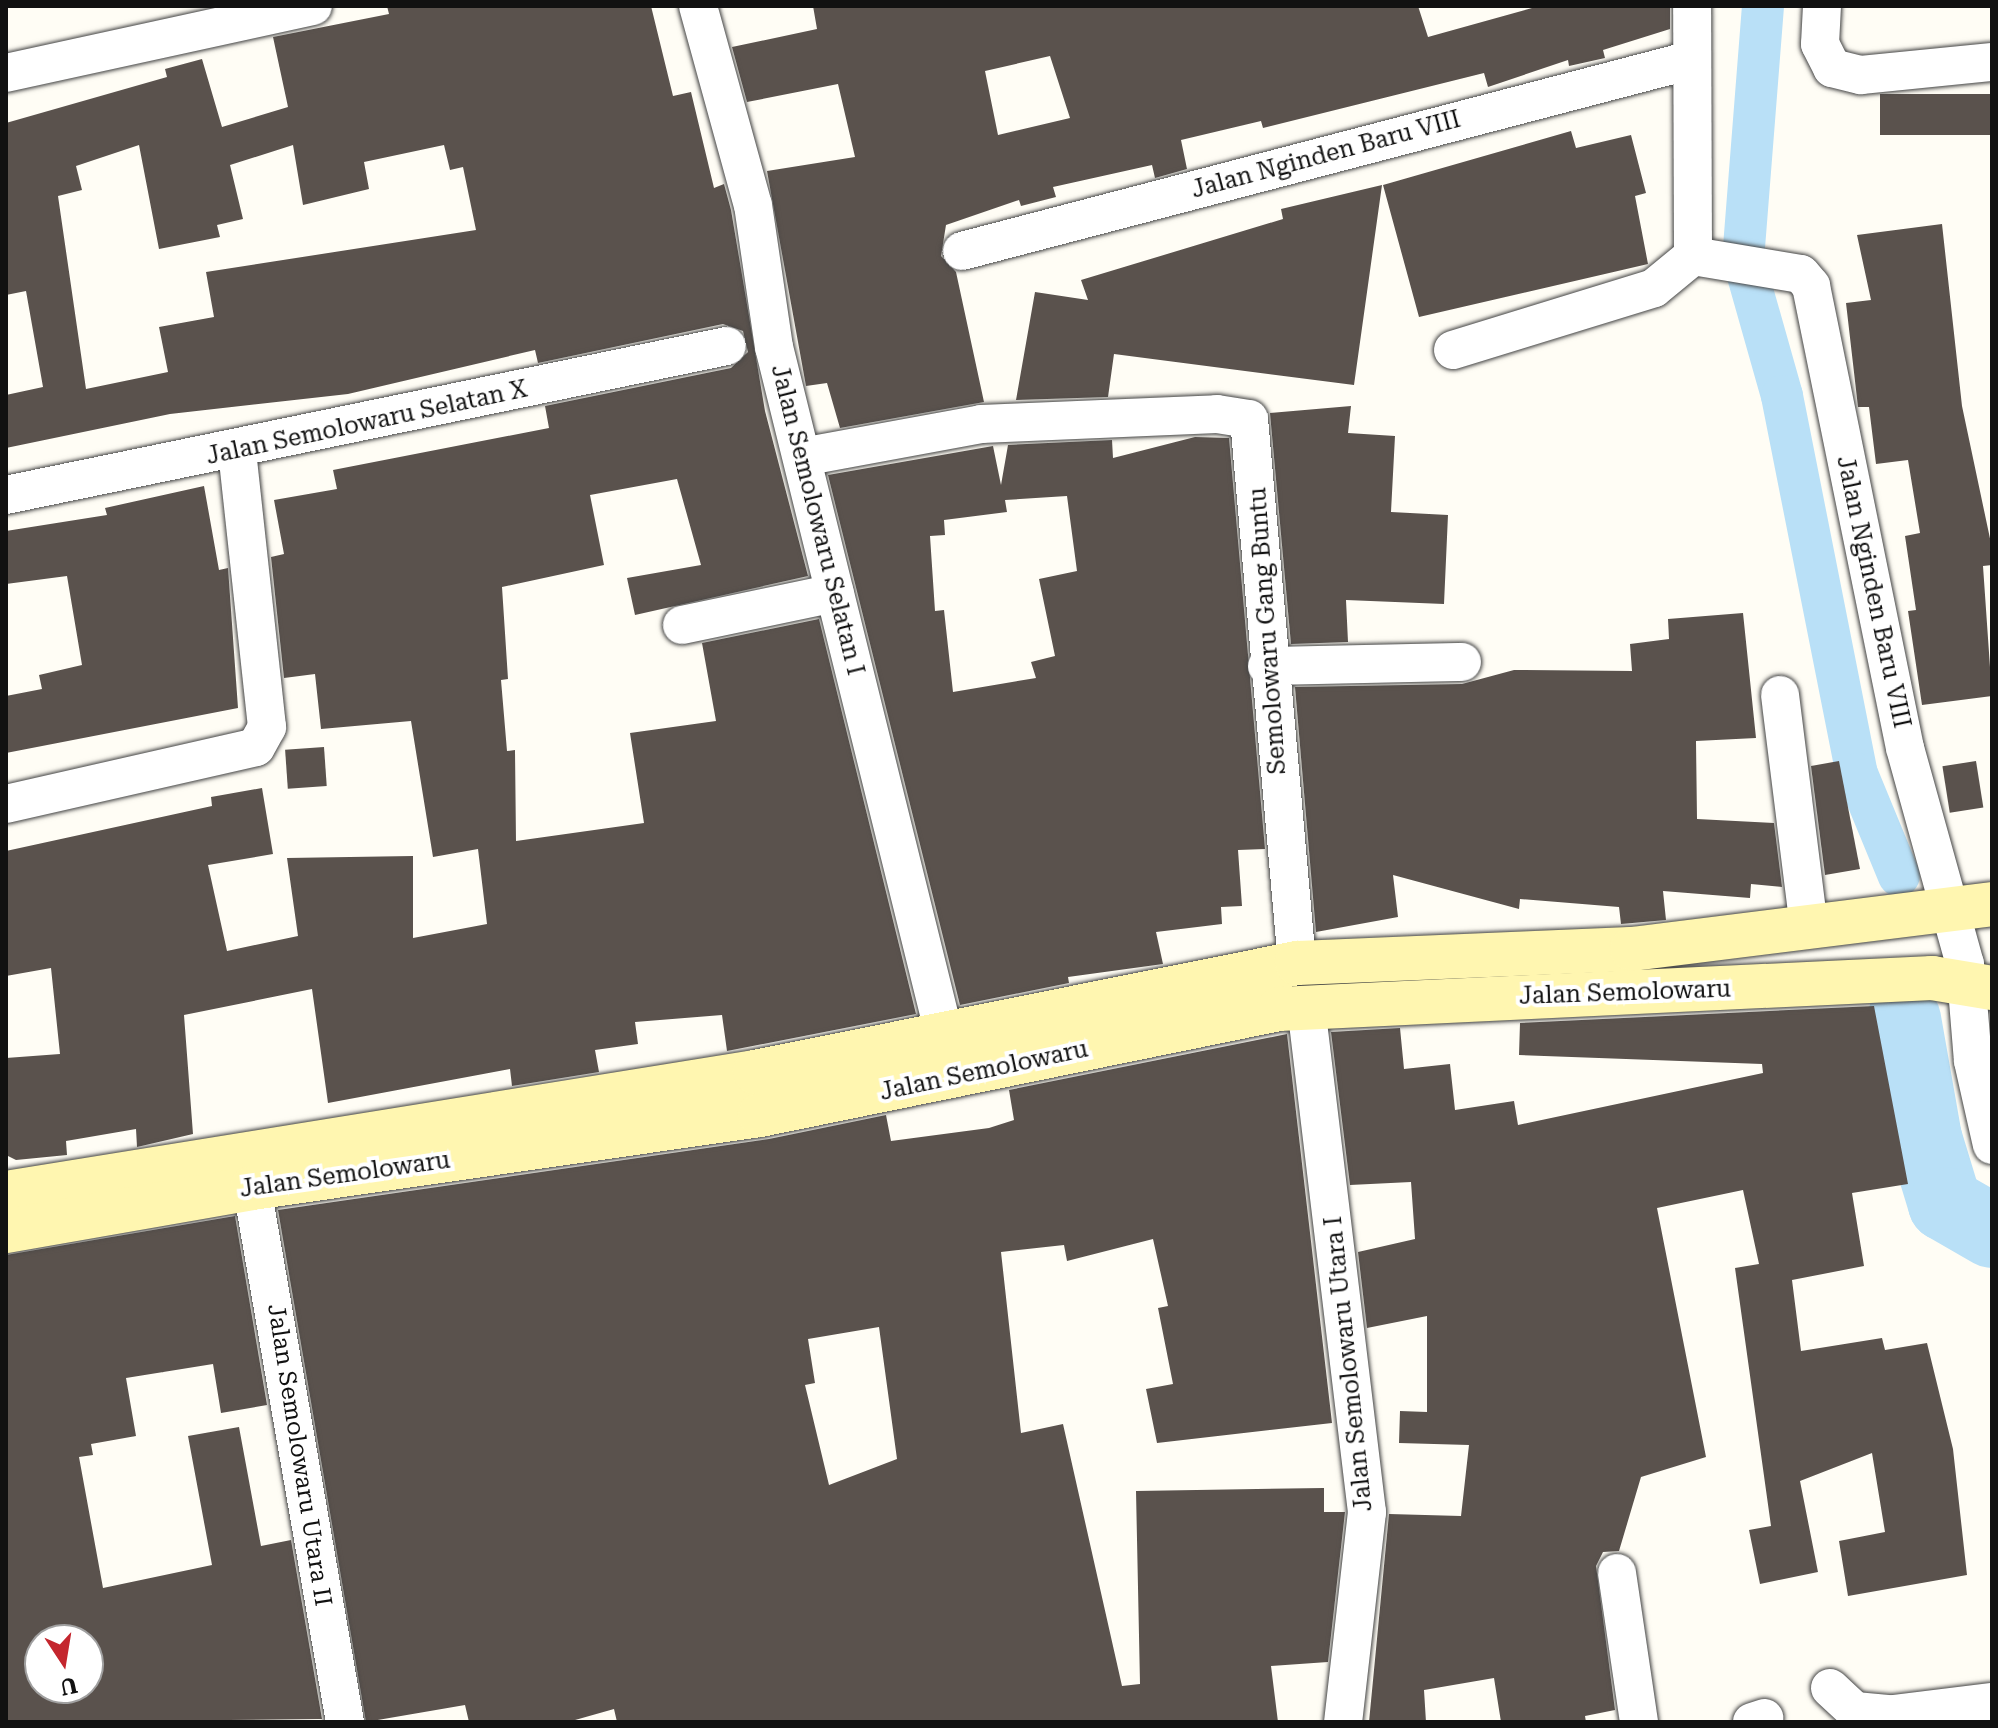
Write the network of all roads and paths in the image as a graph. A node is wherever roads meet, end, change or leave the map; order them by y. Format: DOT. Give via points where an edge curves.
graph roads {
  1 [pos="313,6"];
  2 [pos="698,6"];
  3 [pos="1692,6"];
  4 [pos="1822,6"];
  5 [pos="1691,60"];
  6 [pos="1992,62"];
  7 [pos="6,73"];
  8 [pos="962,251"];
  9 [pos="1693,256"];
  10 [pos="727,346"];
  11 [pos="1453,350"];
  12 [pos="237,452"];
  13 [pos="802,457"];
  14 [pos="6,495"];
  15 [pos="835,593"];
  16 [pos="682,625"];
  17 [pos="1462,662"];
  18 [pos="1267,666"];
  19 [pos="1780,695"];
  20 [pos="6,804"];
  21 [pos="1809,928"];
  22 [pos="1961,947"];
  23 [pos="1297,963"];
  24 [pos="1306,1006"];
  25 [pos="944,1034"];
  26 [pos="755,1072"];
  27 [pos="760,1115"];
  28 [pos="1992,1145"];
  29 [pos="252,1188"];
  30 [pos="6,1193"];
  31 [pos="6,1231"];
  32 [pos="1617,1573"];
  33 [pos="1830,1688"];
  34 [pos="1992,1702"];
  35 [pos="345,1722"];
  36 [pos="1343,1722"];
  37 [pos="1639,1722"];
  1 -- 7 [label="street"];
  2 -- 13 [label="street, Jalan Semolowaru Selatan I" via="753,205 774,347"];
  3 -- 5 [label="street"];
  4 -- 6 [label="street" via="1820,44 1832,68 1861,75"];
  5 -- 8 [label="street, Jalan Nginden Baru VIII"];
  5 -- 9 [label="street"];
  9 -- 11 [label="street" via="1654,288"];
  9 -- 22 [label="street, Jalan Nginden Baru VIII" via="1801,274 1815,298 1905,748"];
  10 -- 12 [label="street, Jalan Semolowaru Selatan X"];
  12 -- 14 [label="street, Jalan Semolowaru Selatan X"];
  12 -- 20 [label="street" via="267,727 256,747"];
  13 -- 15 [label="street, Jalan Semolowaru Selatan I"];
  13 -- 18 [label="street, Semolowaru Gang Buntu" via="981,424 1153,430 1249,419"];
  15 -- 16 [label="street"];
  15 -- 25 [label="street, Jalan Semolowaru Selatan I"];
  17 -- 18 [label="street"];
  18 -- 23 [label="street, Semolowaru Gang Buntu"];
  19 -- 21 [label="street"];
  21 -- 22 [label="main road, Jalan Semolowaru" via="1863,922"];
  21 -- 23 [label="main road, Jalan Semolowaru" via="1541,956"];
  22 -- 24 [label="main road, Jalan Semolowaru" via="1878,982"];
  22 -- 28 [label="street, Jalan Nginden Baru VIII" via="1973,1061"];
  23 -- 25 [label="main road, Jalan Semolowaru"];
  24 -- 27 [label="main road, Jalan Semolowaru"];
  24 -- 36 [label="street, Jalan Semolowaru Utara I" via="1367,1512"];
  25 -- 26 [label="main road, Jalan Semolowaru"];
  26 -- 27 [label="main road"];
  26 -- 30 [label="main road, Jalan Semolowaru"];
  27 -- 29 [label="main road, Jalan Semolowaru"];
  29 -- 31 [label="main road, Jalan Semolowaru"];
  29 -- 35 [label="street, Jalan Semolowaru Utara II"];
  32 -- 37 [label="street"];
  33 -- 34 [label="street" via="1855,1711"];
}
